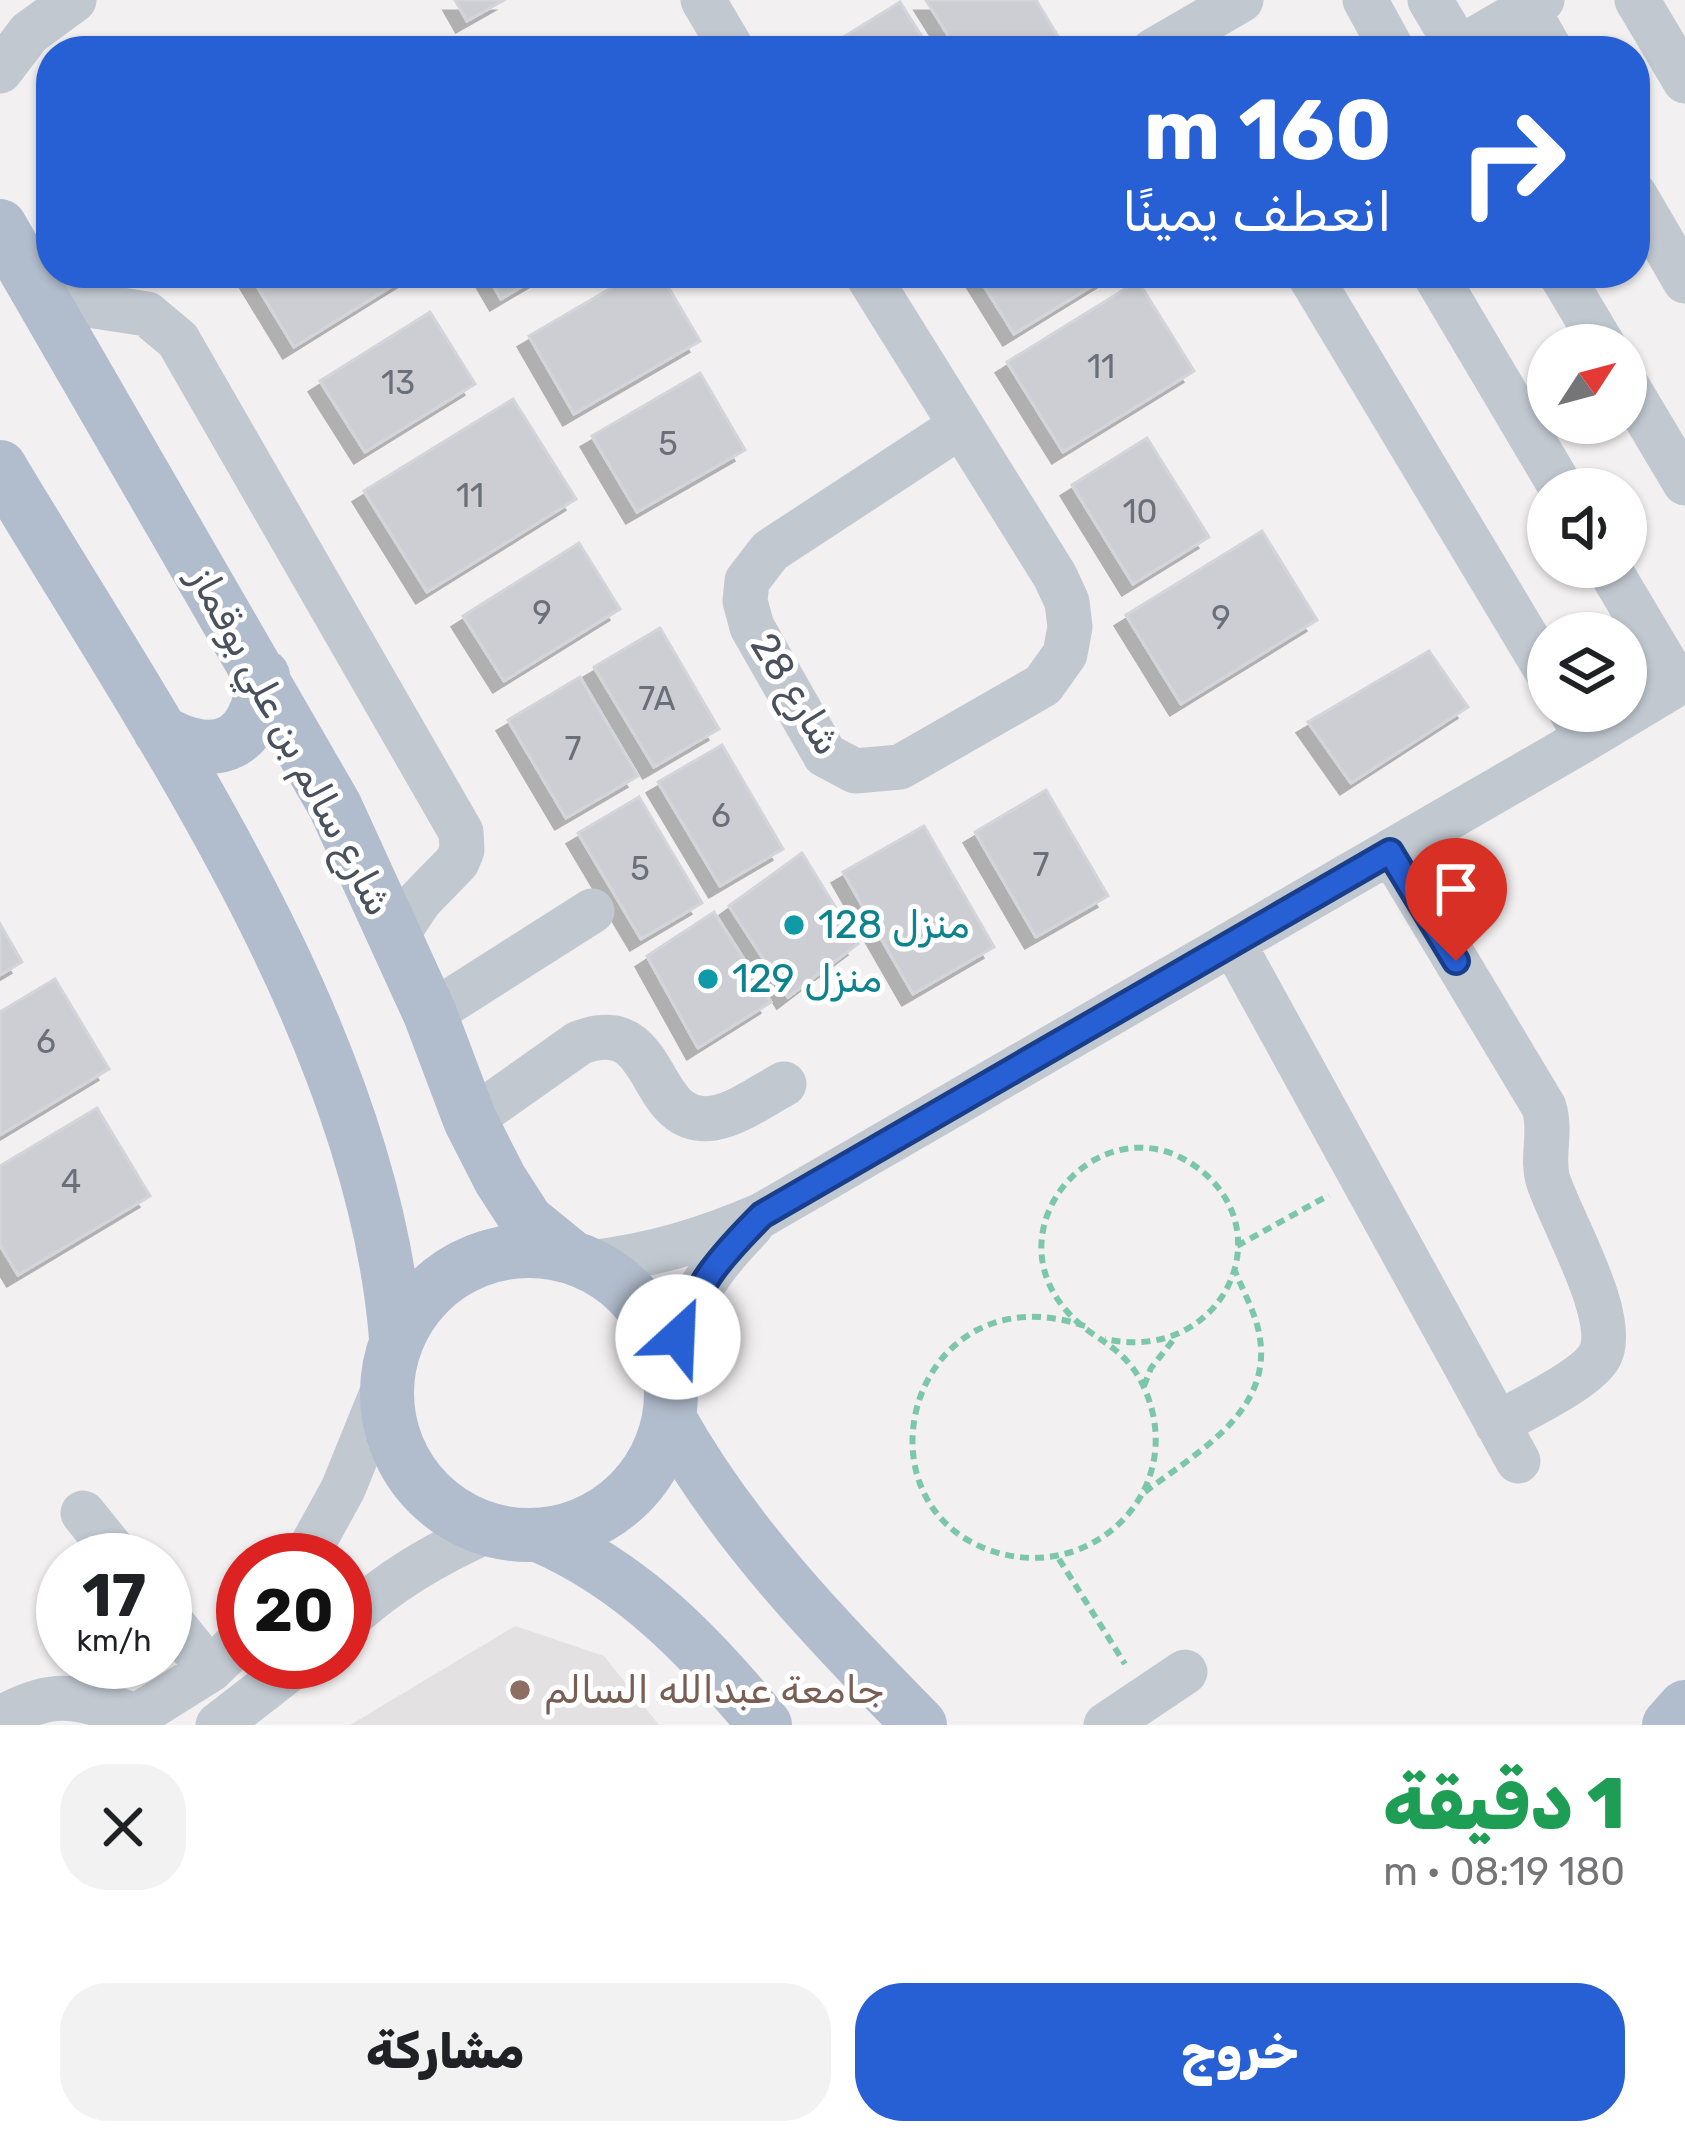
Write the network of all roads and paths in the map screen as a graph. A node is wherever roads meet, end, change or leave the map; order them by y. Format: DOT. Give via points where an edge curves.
graph roads {
  1 [pos="703,0"];
  2 [pos="1241,0"];
  3 [pos="1364,0"];
  4 [pos="1430,0"];
  5 [pos="1637,0"];
  6 [pos="1534,4"];
  7 [pos="63,6"];
  8 [pos="0,25"];
  9 [pos="724,36"];
  10 [pos="1179,36"];
  11 [pos="1384,36"];
  12 [pos="1449,36"];
  13 [pos="1480,36"];
  14 [pos="1546,36"];
  15 [pos="0,71"];
  16 [pos="1685,81"];
  17 [pos="1650,221"];
  18 [pos="0,226"];
  19 [pos="1685,281"];
  20 [pos="36,286"];
  21 [pos="37,288"];
  22 [pos="875,288"];
  23 [pos="1317,288"];
  24 [pos="1443,288"];
  25 [pos="1569,288"];
  26 [pos="43,298"];
  27 [pos="1590,324"];
  28 [pos="1647,419"];
  29 [pos="959,427"];
  30 [pos="0,468"];
  31 [pos="1550,468"];
  32 [pos="1685,483"];
  33 [pos="1621,588"];
  34 [pos="1527,638"];
  35 [pos="262,676"];
  36 [pos="1681,681"];
  37 [pos="1647,696"];
  38 [pos="160,731"];
  39 [pos="1569,732"];
  40 [pos="1390,852"];
  41 [pos="592,911"];
  42 [pos="395,938"];
  43 [pos="1233,944"];
  44 [pos="430,1014"];
  45 [pos="784,1084"];
  46 [pos="470,1120"];
  47 [pos="1361,1177"];
  48 [pos="762,1215"];
  49 [pos="1238,1246"];
  50 [pos="580,1260"];
  51 [pos="1234,1269"];
  52 [pos="1084,1326"];
  53 [pos="1175,1338"];
  54 [pos="1105,1339"];
  55 [pos="392,1361"];
  56 [pos="1144,1386"];
  57 [pos="669,1392"];
  58 [pos="1142,1494"];
  59 [pos="83,1513"];
  60 [pos="99,1533"];
  61 [pos="319,1533"];
  62 [pos="514,1533"];
  63 [pos="1058,1557"];
  64 [pos="372,1596"];
  65 [pos="192,1648"];
  66 [pos="216,1664"];
  67 [pos="210,1670"];
  68 [pos="1185,1672"];
  69 [pos="264,1689"];
  70 [pos="1146,1698"];
  71 [pos="1685,1707"];
  72 [pos="0,1719"];
  73 [pos="130,1721"];
  74 [pos="218,1725"];
  75 [pos="765,1725"];
  76 [pos="920,1725"];
  77 [pos="1106,1725"];
  78 [pos="1670,1725"];
  1 -- 9 [label="street"];
  2 -- 10 [label="street"];
  3 -- 11 [label="street"];
  4 -- 12 [label="street"];
  5 -- 16 [label="street"];
  6 -- 13 [label="street"];
  6 -- 14 [label="street"];
  7 -- 8 [label="street"];
  7 -- 15 [label="street"];
  17 -- 19 [label="street"];
  18 -- 20 [label="main road, شارع سالم بن علي بوقماز"];
  21 -- 26 [label="main road, شارع سالم بن علي بوقماز"];
  22 -- 29 [label="street, شارع 28"];
  23 -- 34 [label="street"];
  24 -- 31 [label="street"];
  25 -- 27 [label="street"];
  26 -- 35 [label="main road, شارع سالم بن علي بوقماز"];
  26 -- 42 [label="street" via="147,314 178,340 461,832 457,862"];
  28 -- 32 [label="street"];
  29 -- 29 [label="street, شارع 28" via="1055,576 1069,615 1065,654 1043,686 900,767 855,771 826,755 752,627 747,581 770,551"];
  30 -- 38 [label="main road"];
  33 -- 36 [label="street"];
  35 -- 38 [label="main road" via="261,707 244,733 218,748 187,747"];
  35 -- 42 [label="main road, شارع سالم بن علي بوقماز" via="335,806"];
  36 -- 37 [label="street"];
  38 -- 55 [label="main road" via="278,949 343,1100 386,1245"];
  39 -- 40 [label="street"];
  40 -- 43 [label="street"];
  40 -- 47 [label="street" via="1544,1107 1546,1175 1604,1336 1599,1357 1507,1443"];
  41 -- 44 [label="street"];
  42 -- 44 [label="main road, شارع سالم بن علي بوقماز"];
  43 -- 47 [label="street"];
  43 -- 48 [label="street"];
  44 -- 46 [label="main road, شارع سالم بن علي بوقماز"];
  45 -- 46 [label="street" via="733,1112 696,1118 664,1095 632,1044 596,1036"];
  46 -- 50 [label="main road, شارع سالم بن علي بوقماز" via="527,1221"];
  47 -- 49 [label="path"];
  48 -- 50 [label="street" via="649,1256"];
  48 -- 57 [label="street" via="717,1260 687,1308"];
  49 -- 51 [label="path"];
  49 -- 52 [label="path" via="1212,1181 1173,1154 1127,1149 1083,1166 1052,1201 1041,1246 1053,1292"];
  50 -- 55 [label="main road" via="518,1250 468,1264 425,1294"];
  50 -- 57 [label="main road" via="626,1288 653,1324"];
  51 -- 53 [label="path" via="1213,1311"];
  51 -- 58 [label="path" via="1259,1333 1256,1382 1234,1425"];
  52 -- 54 [label="path"];
  52 -- 63 [label="path" via="1035,1316 974,1331 929,1375 913,1423 918,1473 961,1535 1007,1556"];
  53 -- 54 [label="path"];
  53 -- 56 [label="path"];
  54 -- 56 [label="path"];
  55 -- 61 [label="street"];
  55 -- 62 [label="main road" via="388,1415 412,1474 459,1518"];
  56 -- 58 [label="path" via="1155,1451"];
  57 -- 62 [label="main road" via="660,1448 624,1499 584,1524"];
  57 -- 76 [label="main road" via="698,1470 780,1577"];
  58 -- 63 [label="path" via="1107,1535"];
  59 -- 60 [label="street"];
  62 -- 64 [label="street" via="436,1554"];
  62 -- 75 [label="main road" via="580,1553 640,1593"];
  63 -- 70 [label="path"];
  65 -- 67 [label="street"];
  66 -- 67 [label="street"];
  67 -- 73 [label="street"];
  68 -- 70 [label="street"];
  69 -- 74 [label="street"];
  70 -- 77 [label="street"];
  71 -- 78 [label="main road"];
  72 -- 73 [label="street" via="47,1697 80,1699"];
}
